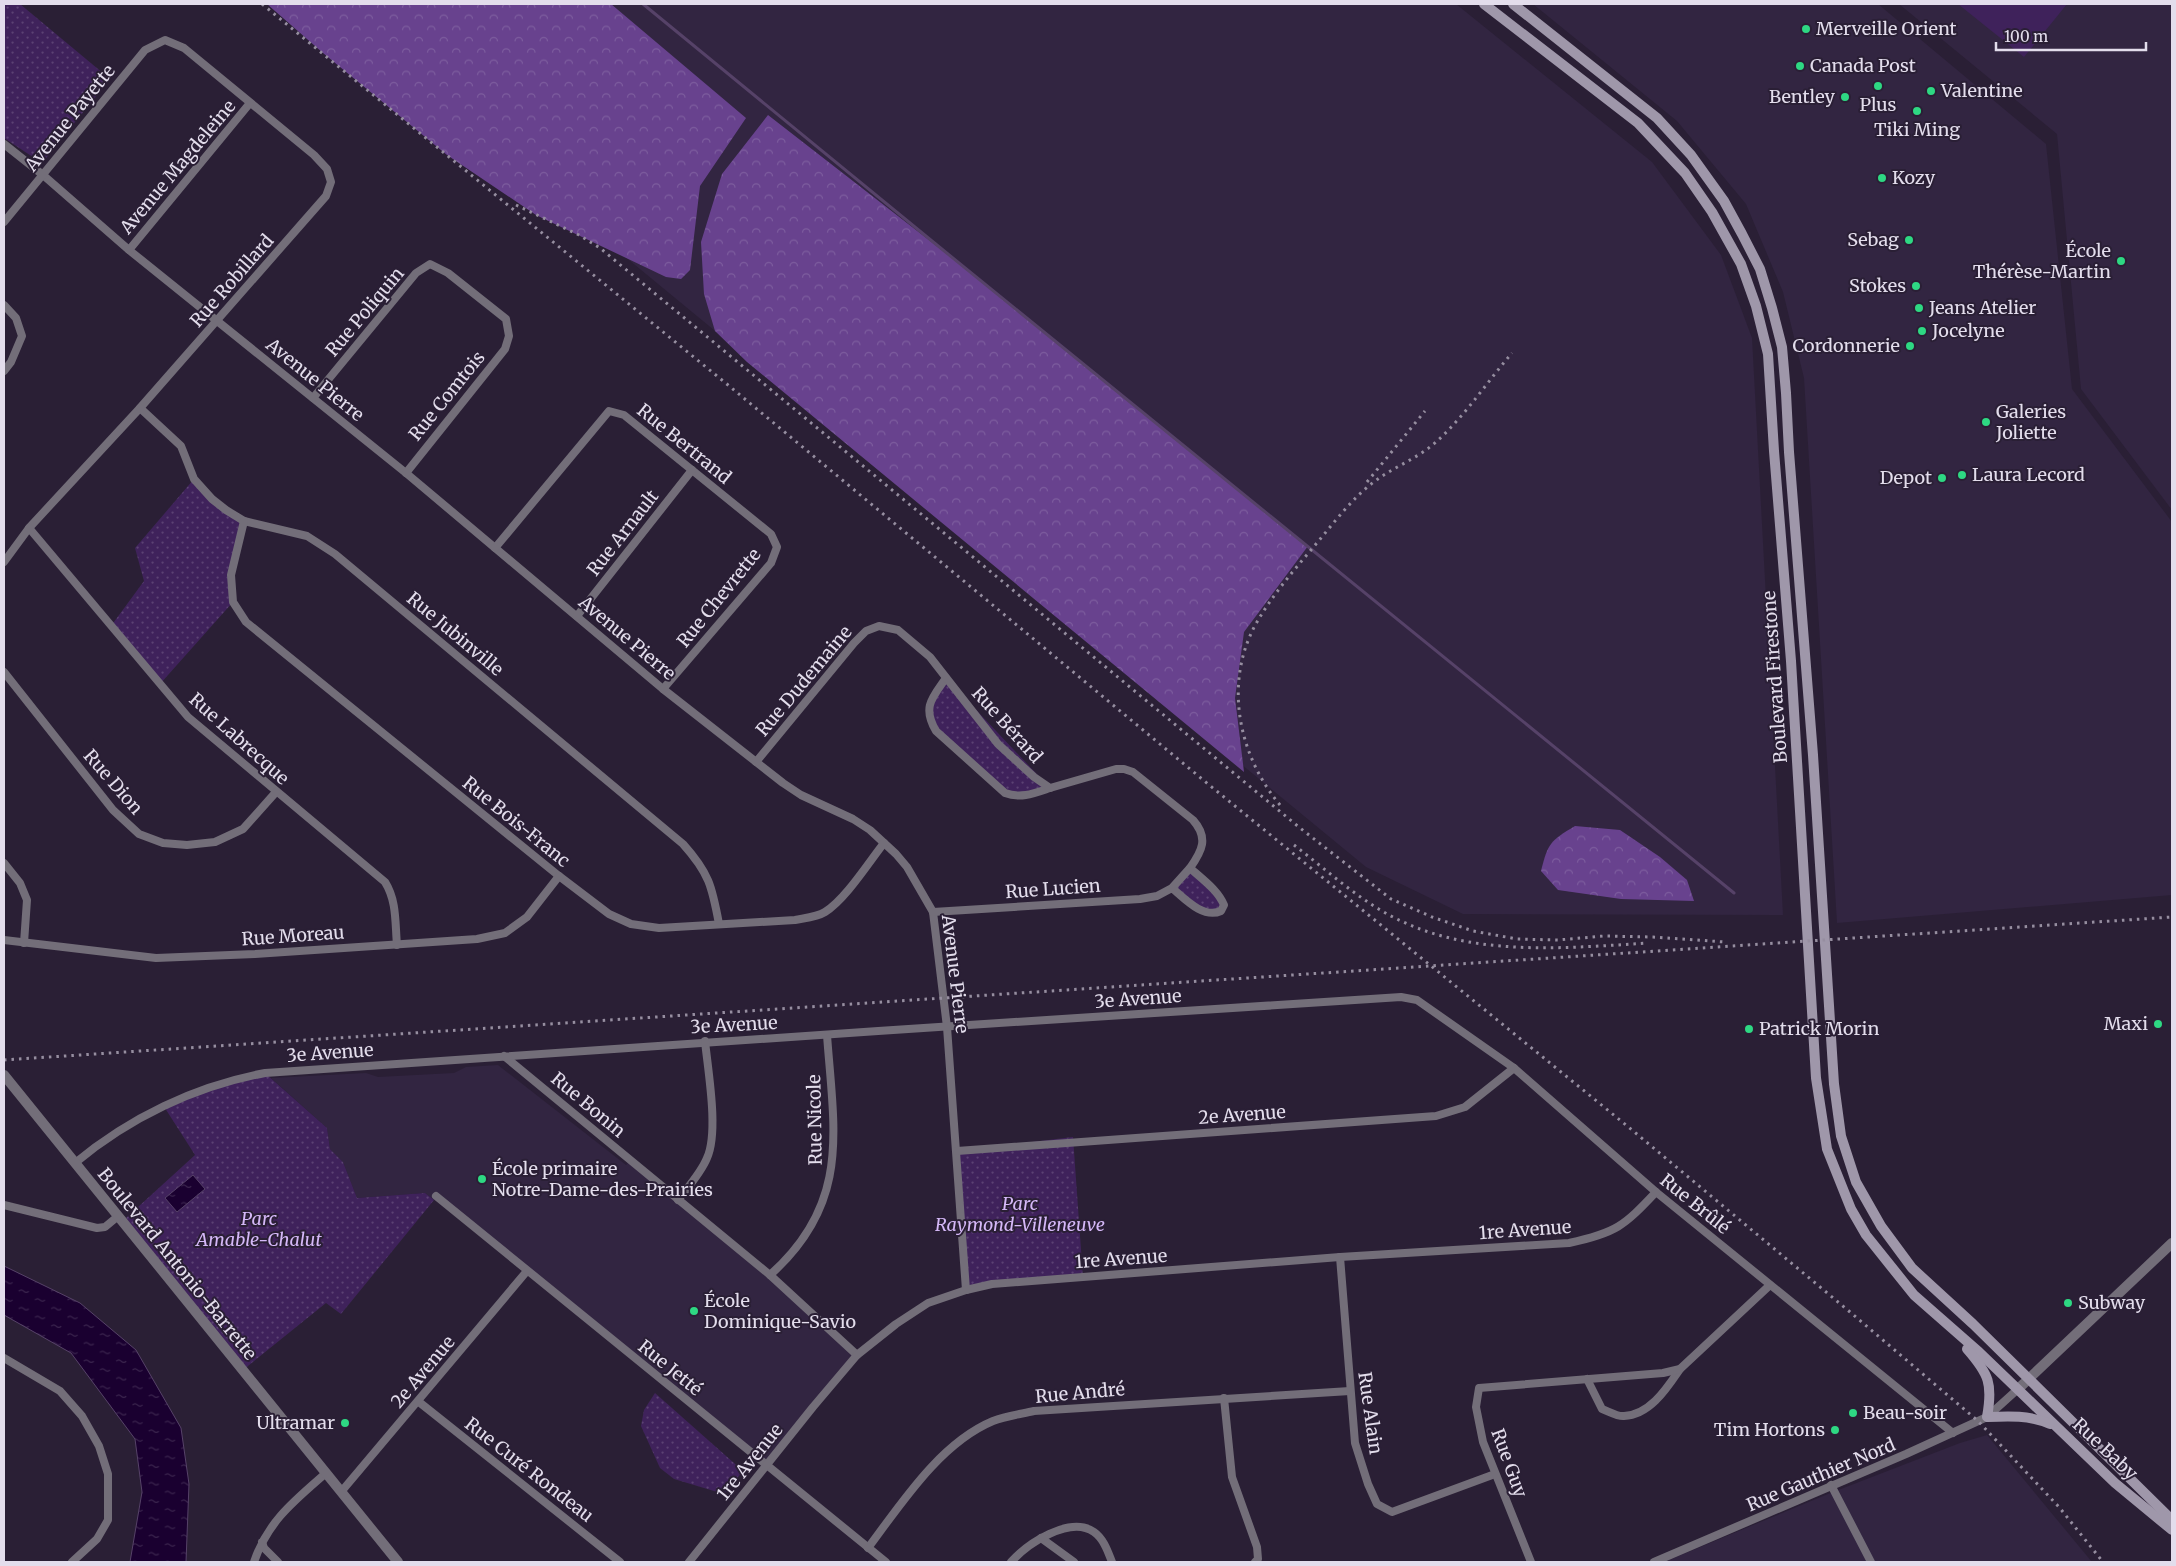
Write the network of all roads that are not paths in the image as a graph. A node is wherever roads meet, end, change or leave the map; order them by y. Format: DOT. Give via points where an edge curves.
graph roads {
  1 [pos="1484,4"];
  2 [pos="1513,4"];
  3 [pos="165,40"];
  4 [pos="250,102"];
  5 [pos="4,144"];
  6 [pos="43,175"];
  7 [pos="4,222"];
  8 [pos="129,250"];
  9 [pos="4,305"];
  10 [pos="218,320"];
  11 [pos="509,336"];
  12 [pos="4,371"];
  13 [pos="313,398"];
  14 [pos="140,408"];
  15 [pos="692,470"];
  16 [pos="406,473"];
  17 [pos="244,521"];
  18 [pos="28,528"];
  19 [pos="777,547"];
  20 [pos="495,548"];
  21 [pos="4,562"];
  22 [pos="577,616"];
  23 [pos="879,626"];
  24 [pos="4,672"];
  25 [pos="946,678"];
  26 [pos="663,689"];
  27 [pos="756,762"];
  28 [pos="1050,788"];
  29 [pos="276,792"];
  30 [pos="884,843"];
  31 [pos="4,863"];
  32 [pos="1190,868"];
  33 [pos="559,876"];
  34 [pos="1172,888"];
  35 [pos="933,912"];
  36 [pos="719,924"];
  37 [pos="4,940"];
  38 [pos="24,943"];
  39 [pos="397,945"];
  40 [pos="1418,1000"];
  41 [pos="947,1027"];
  42 [pos="827,1035"];
  43 [pos="705,1042"];
  44 [pos="504,1056"];
  45 [pos="1514,1068"];
  46 [pos="4,1075"];
  47 [pos="957,1151"];
  48 [pos="75,1163"];
  49 [pos="1656,1192"];
  50 [pos="436,1196"];
  51 [pos="678,1200"];
  52 [pos="4,1204"];
  53 [pos="117,1217"];
  54 [pos="2172,1243"];
  55 [pos="1340,1257"];
  56 [pos="528,1271"];
  57 [pos="770,1275"];
  58 [pos="1770,1285"];
  59 [pos="966,1290"];
  60 [pos="1942,1320"];
  61 [pos="857,1355"];
  62 [pos="4,1358"];
  63 [pos="1680,1369"];
  64 [pos="1587,1379"];
  65 [pos="2029,1379"];
  66 [pos="2018,1389"];
  67 [pos="1350,1390"];
  68 [pos="1224,1398"];
  69 [pos="419,1402"];
  70 [pos="1987,1417"];
  71 [pos="2055,1426"];
  72 [pos="1953,1433"];
  73 [pos="767,1466"];
  74 [pos="326,1473"];
  75 [pos="1495,1474"];
  76 [pos="1832,1485"];
  77 [pos="341,1492"];
  78 [pos="2172,1520"];
  79 [pos="2172,1530"];
  80 [pos="1041,1538"];
  81 [pos="262,1542"];
  82 [pos="868,1548"];
  83 [pos="72,1562"];
  84 [pos="254,1562"];
  85 [pos="278,1562"];
  86 [pos="398,1562"];
  87 [pos="620,1562"];
  88 [pos="688,1562"];
  89 [pos="886,1562"];
  90 [pos="1011,1562"];
  91 [pos="1074,1562"];
  92 [pos="1112,1562"];
  93 [pos="1256,1562"];
  94 [pos="1531,1562"];
  95 [pos="1654,1562"];
  96 [pos="1871,1562"];
  1 -- 60 [label="main road, Boulevard Firestone" via="1638,124 1685,173 1712,212 1741,264 1756,306 1769,363 1792,661 1820,1114 1837,1178 1866,1235 1914,1295"];
  2 -- 65 [label="main road, Boulevard Firestone" via="1657,118 1682,144 1724,202 1760,269 1782,347 1834,1084 1842,1136 1856,1182 1881,1226 1912,1268"];
  3 -- 4 [label="street, Rue Robillard" via="184,48"];
  3 -- 6 [label="street, Avenue Payette" via="145,50"];
  4 -- 8 [label="street, Avenue Magdeleine"];
  4 -- 10 [label="street, Rue Robillard" via="314,155 327,169 331,182 326,196"];
  5 -- 6 [label="street, Avenue Pierre"];
  6 -- 7 [label="street, Avenue Payette"];
  6 -- 8 [label="street, Avenue Pierre"];
  8 -- 10 [label="street, Avenue Pierre"];
  9 -- 12 [label="street" via="16,318 22,336"];
  10 -- 13 [label="street, Avenue Pierre"];
  10 -- 14 [label="street, Rue Robillard"];
  11 -- 13 [label="street, Rue Poliquin" via="506,320 448,272 430,264 416,273"];
  11 -- 16 [label="street, Rue Comtois" via="505,349"];
  13 -- 16 [label="street, Avenue Pierre"];
  14 -- 17 [label="street, Rue Jubinville" via="181,446 194,479 212,500"];
  14 -- 18 [label="street, Rue Robillard"];
  15 -- 19 [label="street, Rue Bertrand" via="771,534"];
  15 -- 20 [label="street, Rue Bertrand" via="624,415 609,411"];
  15 -- 22 [label="street, Rue Arnault"];
  16 -- 20 [label="street, Avenue Pierre"];
  17 -- 33 [label="street, Rue Bois-Franc" via="231,575 233,602 246,622"];
  17 -- 36 [label="street, Rue Jubinville" via="307,536 335,554 683,844 706,873"];
  18 -- 21 [label="street, Rue Robillard"];
  18 -- 29 [label="street, Rue Labrecque" via="188,717"];
  19 -- 26 [label="street, Rue Chevrette" via="771,563"];
  20 -- 22 [label="street, Avenue Pierre"];
  22 -- 26 [label="street, Avenue Pierre"];
  23 -- 25 [label="street, Rue Bérard" via="898,630 930,658"];
  23 -- 27 [label="street, Rue Dudemaine" via="866,631 854,643"];
  24 -- 29 [label="street, Rue Dion" via="113,810 139,834 163,844 215,842 243,829"];
  25 -- 28 [label="street, Rue Bérard" via="998,744 1034,778"];
  25 -- 28 [label="street, Rue Bérard" via="930,701 928,711 936,731 1005,793 1023,796"];
  26 -- 27 [label="street, Avenue Pierre"];
  27 -- 30 [label="street, Avenue Pierre" via="801,795 853,820"];
  28 -- 32 [label="street, Rue Bérard" via="1116,769 1133,772 1200,827 1202,852"];
  29 -- 39 [label="street, Rue Labrecque" via="386,882 394,902"];
  30 -- 35 [label="street, Avenue Pierre" via="907,867"];
  30 -- 36 [label="street, Rue Bois-Franc" via="837,902 825,912 795,920"];
  31 -- 38 [label="street" via="20,883 27,900"];
  32 -- 34 [label="street, Rue Lucien"];
  32 -- 34 [label="street" via="1221,899 1224,905 1221,911 1206,913"];
  33 -- 36 [label="street, Rue Bois-Franc" via="609,914 631,924 659,928"];
  33 -- 39 [label="street, Rue Moreau" via="527,918 506,933 478,939"];
  34 -- 35 [label="street, Rue Lucien" via="1157,896 1140,898"];
  35 -- 41 [label="street, Avenue Pierre"];
  37 -- 38 [label="street, Rue Moreau"];
  38 -- 39 [label="street, Rue Moreau" via="156,958"];
  40 -- 41 [label="street, 3e Avenue" via="1400,997"];
  40 -- 45 [label="street, Rue Brûlé"];
  41 -- 42 [label="street, 3e Avenue"];
  41 -- 47 [label="street, Avenue Pierre"];
  42 -- 43 [label="street, 3e Avenue"];
  42 -- 57 [label="street, Rue Nicole" via="834,1143 832,1170 824,1203 785,1262"];
  43 -- 44 [label="street, 3e Avenue"];
  43 -- 51 [label="street" via="711,1110 710,1147 702,1167"];
  44 -- 48 [label="street, 3e Avenue" via="250,1076 163,1105 95,1146"];
  44 -- 51 [label="street, Rue Bonin"];
  45 -- 47 [label="street, 2e Avenue" via="1465,1107 1436,1116"];
  45 -- 49 [label="street, Rue Brûlé"];
  46 -- 48 [label="street, Boulevard Antonio-Barrette"];
  47 -- 59 [label="street, Avenue Pierre"];
  48 -- 53 [label="street, Boulevard Antonio-Barrette"];
  49 -- 55 [label="street, 1re Avenue" via="1618,1228 1569,1243"];
  49 -- 58 [label="street, Rue Brûlé"];
  50 -- 56 [label="street, Rue Jetté"];
  51 -- 57 [label="street, Rue Bonin"];
  52 -- 53 [label="street" via="98,1228"];
  53 -- 74 [label="street, Boulevard Antonio-Barrette"];
  54 -- 65 [label="street"];
  55 -- 59 [label="street, 1re Avenue" via="992,1284"];
  55 -- 67 [label="street, Rue Alain"];
  56 -- 69 [label="street, 2e Avenue"];
  56 -- 73 [label="street, Rue Jetté"];
  57 -- 61 [label="street, Rue Bonin"];
  58 -- 63 [label="street"];
  58 -- 72 [label="street, Rue Brûlé"];
  59 -- 61 [label="street, 1re Avenue" via="928,1303"];
  60 -- 66 [label="main road, Boulevard Firestone"];
  60 -- 70 [label="main road" via="1986,1373 1990,1389"];
  61 -- 73 [label="street, 1re Avenue"];
  62 -- 83 [label="street" via="60,1391 82,1416 99,1446 108,1474 108,1520 97,1539"];
  63 -- 64 [label="street, Rue Guy"];
  63 -- 64 [label="street" via="1664,1392 1646,1409 1624,1416 1602,1409"];
  64 -- 75 [label="street, Rue Guy" via="1479,1388 1476,1407 1483,1442"];
  65 -- 66 [label="street"];
  65 -- 78 [label="main road, Rue Baby"];
  66 -- 70 [label="street, Rue Gauthier Nord"];
  66 -- 71 [label="main road, Rue Baby"];
  67 -- 68 [label="street, Rue André"];
  67 -- 75 [label="street, Rue Alain" via="1355,1443 1377,1504 1392,1512"];
  68 -- 82 [label="street, Rue André" via="1034,1410 993,1422 959,1442 919,1482"];
  68 -- 93 [label="street" via="1232,1477 1257,1547"];
  69 -- 77 [label="street, 2e Avenue"];
  69 -- 87 [label="street, Rue Curé Rondeau"];
  70 -- 71 [label="main road" via="2028,1417"];
  70 -- 72 [label="street, Rue Gauthier Nord"];
  71 -- 79 [label="main road, Rue Baby" via="2115,1483"];
  72 -- 76 [label="street, Rue Gauthier Nord"];
  73 -- 82 [label="street, Rue Jetté"];
  73 -- 88 [label="street, 1re Avenue"];
  74 -- 77 [label="street, Boulevard Antonio-Barrette"];
  74 -- 81 [label="street" via="275,1520"];
  75 -- 94 [label="street, Rue Guy"];
  76 -- 95 [label="street, Rue Gauthier Nord"];
  76 -- 96 [label="street"];
  77 -- 86 [label="street, Boulevard Antonio-Barrette"];
  80 -- 90 [label="street"];
  80 -- 91 [label="street"];
  80 -- 92 [label="street" via="1060,1530 1077,1528 1093,1531 1101,1539"];
  81 -- 84 [label="street"];
  81 -- 85 [label="street"];
  82 -- 89 [label="street, Rue Jetté"];
}
